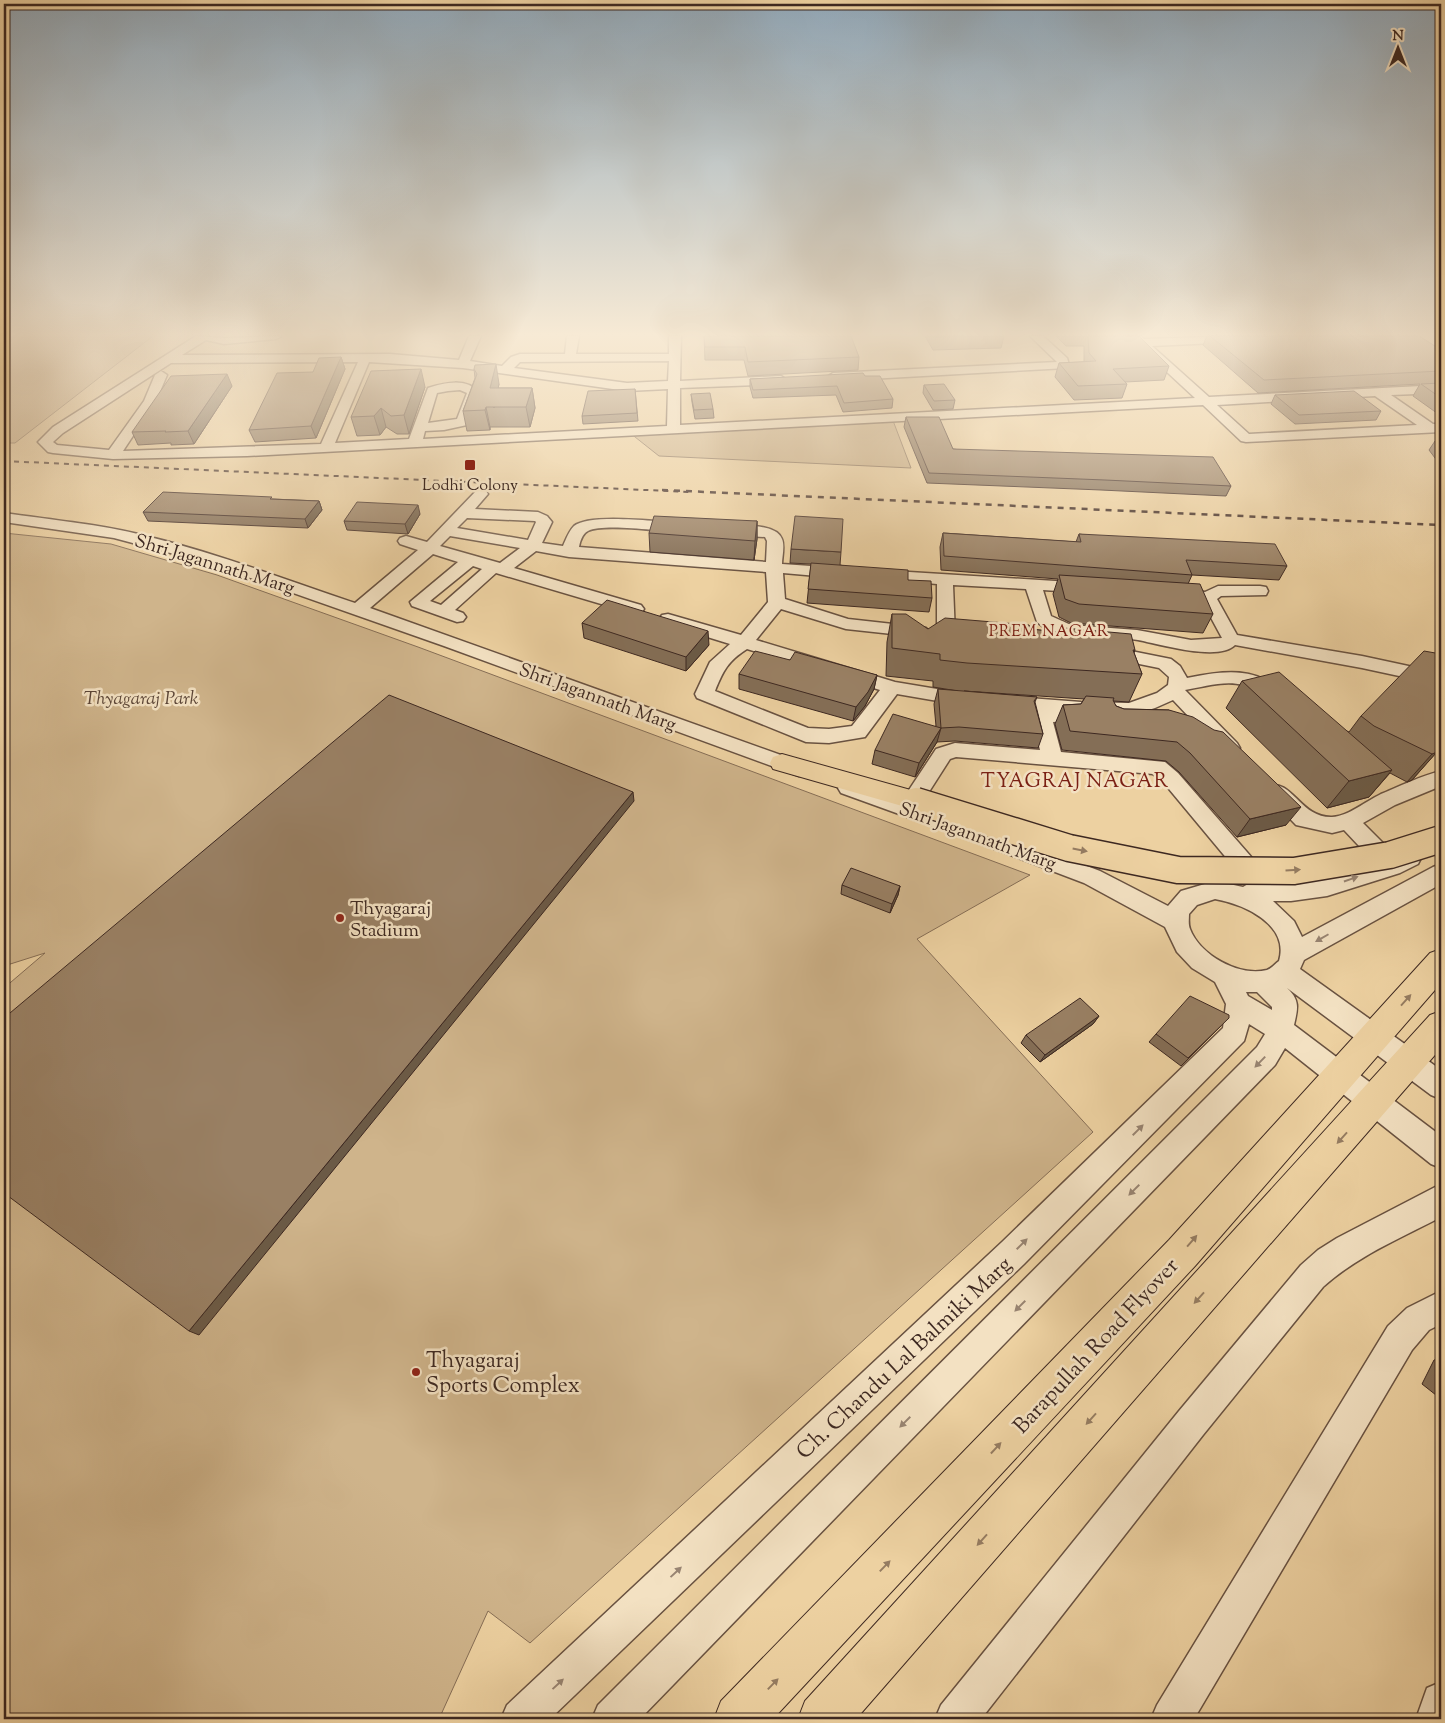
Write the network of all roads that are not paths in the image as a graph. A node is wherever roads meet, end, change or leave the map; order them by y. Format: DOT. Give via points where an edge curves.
graph roads {
  1 [pos="80,416"];
  2 [pos="102,416"];
  3 [pos="139,416"];
  4 [pos="339,416"];
  5 [pos="673,416"];
  6 [pos="931,416"];
  7 [pos="1220,416"];
  8 [pos="1416,416"];
  9 [pos="91,424"];
  10 [pos="420,427"];
  11 [pos="1436,429"];
  12 [pos="673,430"];
  13 [pos="77,436"];
  14 [pos="414,444"];
  15 [pos="326,448"];
  16 [pos="113,455"];
  17 [pos="481,494"];
  18 [pos="464,513"];
  19 [pos="495,515"];
  20 [pos="516,516"];
  21 [pos="4,518"];
  22 [pos="447,531"];
  23 [pos="477,537"];
  24 [pos="406,541"];
  25 [pos="503,541"];
  26 [pos="534,546"];
  27 [pos="430,548"];
  28 [pos="569,552"];
  29 [pos="470,560"];
  30 [pos="498,568"];
  31 [pos="774,568"];
  32 [pos="945,580"];
  33 [pos="1034,584"];
  34 [pos="1101,589"];
  35 [pos="1260,592"];
  36 [pos="1160,593"];
  37 [pos="1208,597"];
  38 [pos="777,602"];
  39 [pos="358,610"];
  40 [pos="946,635"];
  41 [pos="966,637"];
  42 [pos="1231,639"];
  43 [pos="745,642"];
  44 [pos="1093,650"];
  45 [pos="1441,679"];
  46 [pos="892,687"];
  47 [pos="1177,688"];
  48 [pos="949,708"];
  49 [pos="742,709"];
  50 [pos="1287,709"];
  51 [pos="1041,715"];
  52 [pos="1158,722"];
  53 [pos="1181,725"];
  54 [pos="720,740"];
  55 [pos="1052,757"];
  56 [pos="782,763"];
  57 [pos="1441,778"];
  58 [pos="914,801"];
  59 [pos="1276,810"];
  60 [pos="1348,821"];
  61 [pos="1441,839"];
  62 [pos="1392,867"];
  63 [pos="1441,873"];
  64 [pos="1268,892"];
  65 [pos="1234,893"];
  66 [pos="1176,922"];
  67 [pos="1441,962"];
  68 [pos="1281,969"];
  69 [pos="1224,976"];
  70 [pos="1239,1004"];
  71 [pos="1441,1025"];
  72 [pos="1281,1030"];
  73 [pos="1441,1086"];
  74 [pos="1439,1151"];
  75 [pos="1441,1199"];
  76 [pos="1441,1307"];
  77 [pos="1441,1702"];
  78 [pos="522,1719"];
  79 [pos="612,1719"];
  80 [pos="739,1719"];
  81 [pos="822,1719"];
  82 [pos="955,1719"];
  83 [pos="1172,1719"];
  84 [pos="1436,1719"];
  1 -- 16 [label="street" via="45,442 53,449"];
  2 -- 9 [label="street"];
  3 -- 16 [label="street"];
  4 -- 15 [label="street"];
  5 -- 12 [label="street"];
  6 -- 12 [label="street"];
  7 -- 11 [label="street" via="1241,436 1250,439"];
  8 -- 11 [label="street"];
  10 -- 14 [label="street"];
  12 -- 14 [label="street"];
  13 -- 16 [label="street" via="74,442"];
  14 -- 15 [label="street"];
  15 -- 16 [label="street"];
  17 -- 18 [label="street"];
  18 -- 19 [label="street"];
  18 -- 22 [label="street"];
  19 -- 20 [label="street"];
  19 -- 23 [label="street"];
  20 -- 25 [label="street"];
  20 -- 26 [label="street" via="542,519 544,522"];
  21 -- 39 [label="street, Shri Jagannath Marg" via="145,540"];
  22 -- 23 [label="street"];
  22 -- 27 [label="street"];
  23 -- 25 [label="street"];
  24 -- 27 [label="street"];
  25 -- 26 [label="street"];
  26 -- 28 [label="street"];
  26 -- 30 [label="street"];
  27 -- 29 [label="street"];
  27 -- 39 [label="street"];
  28 -- 31 [label="street"];
  28 -- 31 [label="street" via="578,530 601,524 770,534 775,540"];
  29 -- 30 [label="street"];
  29 -- 30 [label="street" via="412,600 450,614"];
  30 -- 43 [label="street"];
  31 -- 32 [label="street"];
  31 -- 38 [label="street"];
  32 -- 33 [label="street"];
  32 -- 40 [label="street"];
  33 -- 34 [label="street"];
  33 -- 42 [label="street" via="1043,618 1068,630 1137,636 1191,646 1225,644"];
  35 -- 37 [label="street" via="1218,590"];
  36 -- 37 [label="street"];
  37 -- 42 [label="street"];
  38 -- 40 [label="street" via="846,624"];
  38 -- 43 [label="street"];
  39 -- 54 [label="street, Shri Jagannath Marg"];
  40 -- 41 [label="street"];
  42 -- 45 [label="street"];
  43 -- 46 [label="street"];
  43 -- 49 [label="street" via="716,666 704,694"];
  44 -- 47 [label="street" via="1165,663 1179,681"];
  46 -- 47 [label="street" via="959,699 1129,710 1157,701"];
  46 -- 49 [label="street" via="858,732 849,734 806,735"];
  47 -- 50 [label="street" via="1212,679 1244,678 1258,684"];
  47 -- 53 [label="street" via="1239,764 1200,733"];
  48 -- 51 [label="street"];
  49 -- 54 [label="street"];
  51 -- 52 [label="street"];
  51 -- 55 [label="street"];
  54 -- 56 [label="street, Shri Jagannath Marg"];
  55 -- 58 [label="street" via="949,751 943,754"];
  55 -- 64 [label="street" via="1150,766 1165,771"];
  56 -- 58 [label="highway"];
  56 -- 66 [label="street, Shri Jagannath Marg" via="1065,866"];
  57 -- 60 [label="street" via="1381,794"];
  58 -- 61 [label="highway, one-way, bridge" via="1069,848 1178,870 1294,870 1390,855"];
  59 -- 60 [label="street" via="1259,784 1304,819 1332,825"];
  60 -- 62 [label="street"];
  61 -- 62 [label="street"];
  64 -- 62 [label="street, one-way" via="1327,887"];
  63 -- 68 [label="street, one-way"];
  64 -- 65 [label="street"];
  65 -- 66 [label="street" via="1199,892 1186,899 1178,909"];
  65 -- 68 [label="street" via="1270,911 1283,924 1292,939"];
  66 -- 69 [label="street" via="1180,937 1190,952"];
  80 -- 67 [label="highway, Barapullah Road Flyover, one-way" via="1182,1252"];
  68 -- 69 [label="street" via="1245,981"];
  68 -- 72 [label="street, Ch. Chandu Lal Balmiki Marg" via="1286,1003"];
  68 -- 73 [label="street"];
  69 -- 70 [label="street"];
  70 -- 72 [label="street"];
  78 -- 70 [label="street, Ch. Chandu Lal Balmiki Marg, one-way" via="1013,1253 1228,1040 1235,1033"];
  71 -- 81 [label="highway, one-way"];
  72 -- 74 [label="street"];
  72 -- 79 [label="street, Ch. Chandu Lal Balmiki Marg, one-way" via="1266,1056"];
  75 -- 82 [label="street" via="1335,1257 1312,1276"];
  76 -- 83 [label="street" via="1418,1319 1400,1338"];
  77 -- 84 [label="street"];
}
